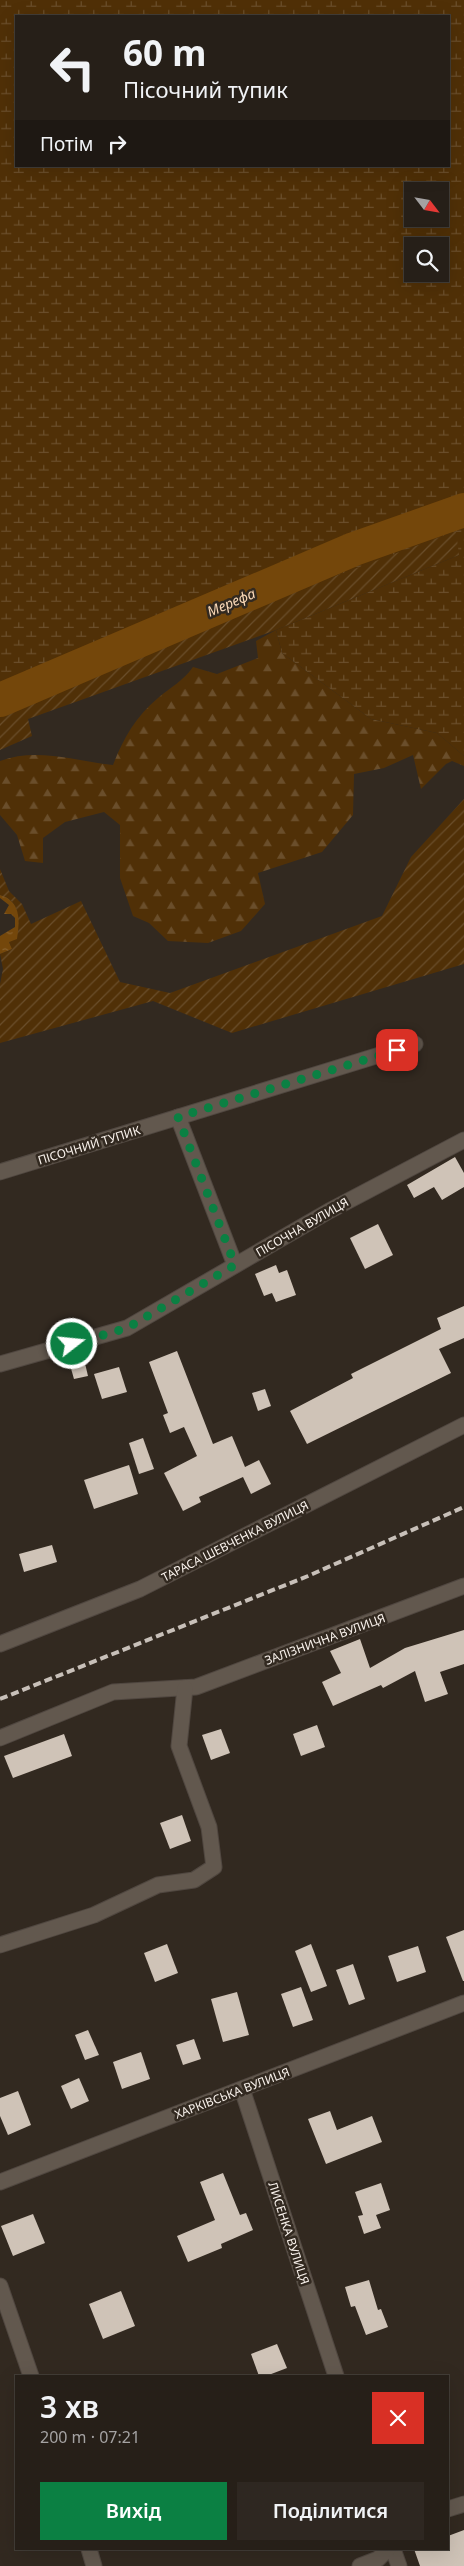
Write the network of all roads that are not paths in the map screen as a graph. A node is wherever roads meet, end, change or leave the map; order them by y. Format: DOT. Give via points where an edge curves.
graph roads {
  1 [pos="415,1044"];
  2 [pos="178,1117"];
  3 [pos="464,1140"];
  4 [pos="0,1172"];
  5 [pos="235,1265"];
  6 [pos="0,1364"];
  7 [pos="464,1425"];
  8 [pos="464,1586"];
  9 [pos="0,1644"];
  10 [pos="185,1688"];
  11 [pos="0,1738"];
  12 [pos="0,1945"];
  13 [pos="464,2003"];
  14 [pos="242,2089"];
  15 [pos="0,2182"];
  16 [pos="0,2286"];
  17 [pos="31,2375"];
  18 [pos="336,2375"];
  19 [pos="464,2504"];
  20 [pos="449,2509"];
  21 [pos="89,2550"];
  22 [pos="387,2550"];
  23 [pos="393,2550"];
  24 [pos="94,2566"];
  25 [pos="360,2566"];
  26 [pos="399,2566"];
  1 -- 2 [label="street, ПІСОЧНИЙ ТУПИК"];
  2 -- 4 [label="street, ПІСОЧНИЙ ТУПИК"];
  2 -- 5 [label="street"];
  3 -- 5 [label="street, ПІСОЧНА ВУЛИЦЯ" via="328,1210"];
  5 -- 6 [label="street, ПІСОЧНА ВУЛИЦЯ" via="127,1328"];
  7 -- 9 [label="street, ТАРАСА ШЕВЧЕНКА ВУЛИЦЯ" via="140,1589"];
  8 -- 10 [label="street, ЗАЛІЗНИЧНА ВУЛИЦЯ" via="196,1687"];
  10 -- 11 [label="street, ЗАЛІЗНИЧНА ВУЛИЦЯ" via="113,1692"];
  10 -- 12 [label="street" via="179,1746 209,1827 214,1867 194,1880 158,1885 94,1915"];
  13 -- 14 [label="street, ХАРКІВСЬКА ВУЛИЦЯ"];
  14 -- 15 [label="street, ХАРКІВСЬКА ВУЛИЦЯ"];
  14 -- 18 [label="street, ЛИСЕНКА ВУЛИЦЯ"];
  16 -- 17 [label="street"];
  19 -- 20 [label="street"];
  21 -- 24 [label="street"];
  22 -- 25 [label="street" via="378,2559"];
  23 -- 26 [label="street"];
}
